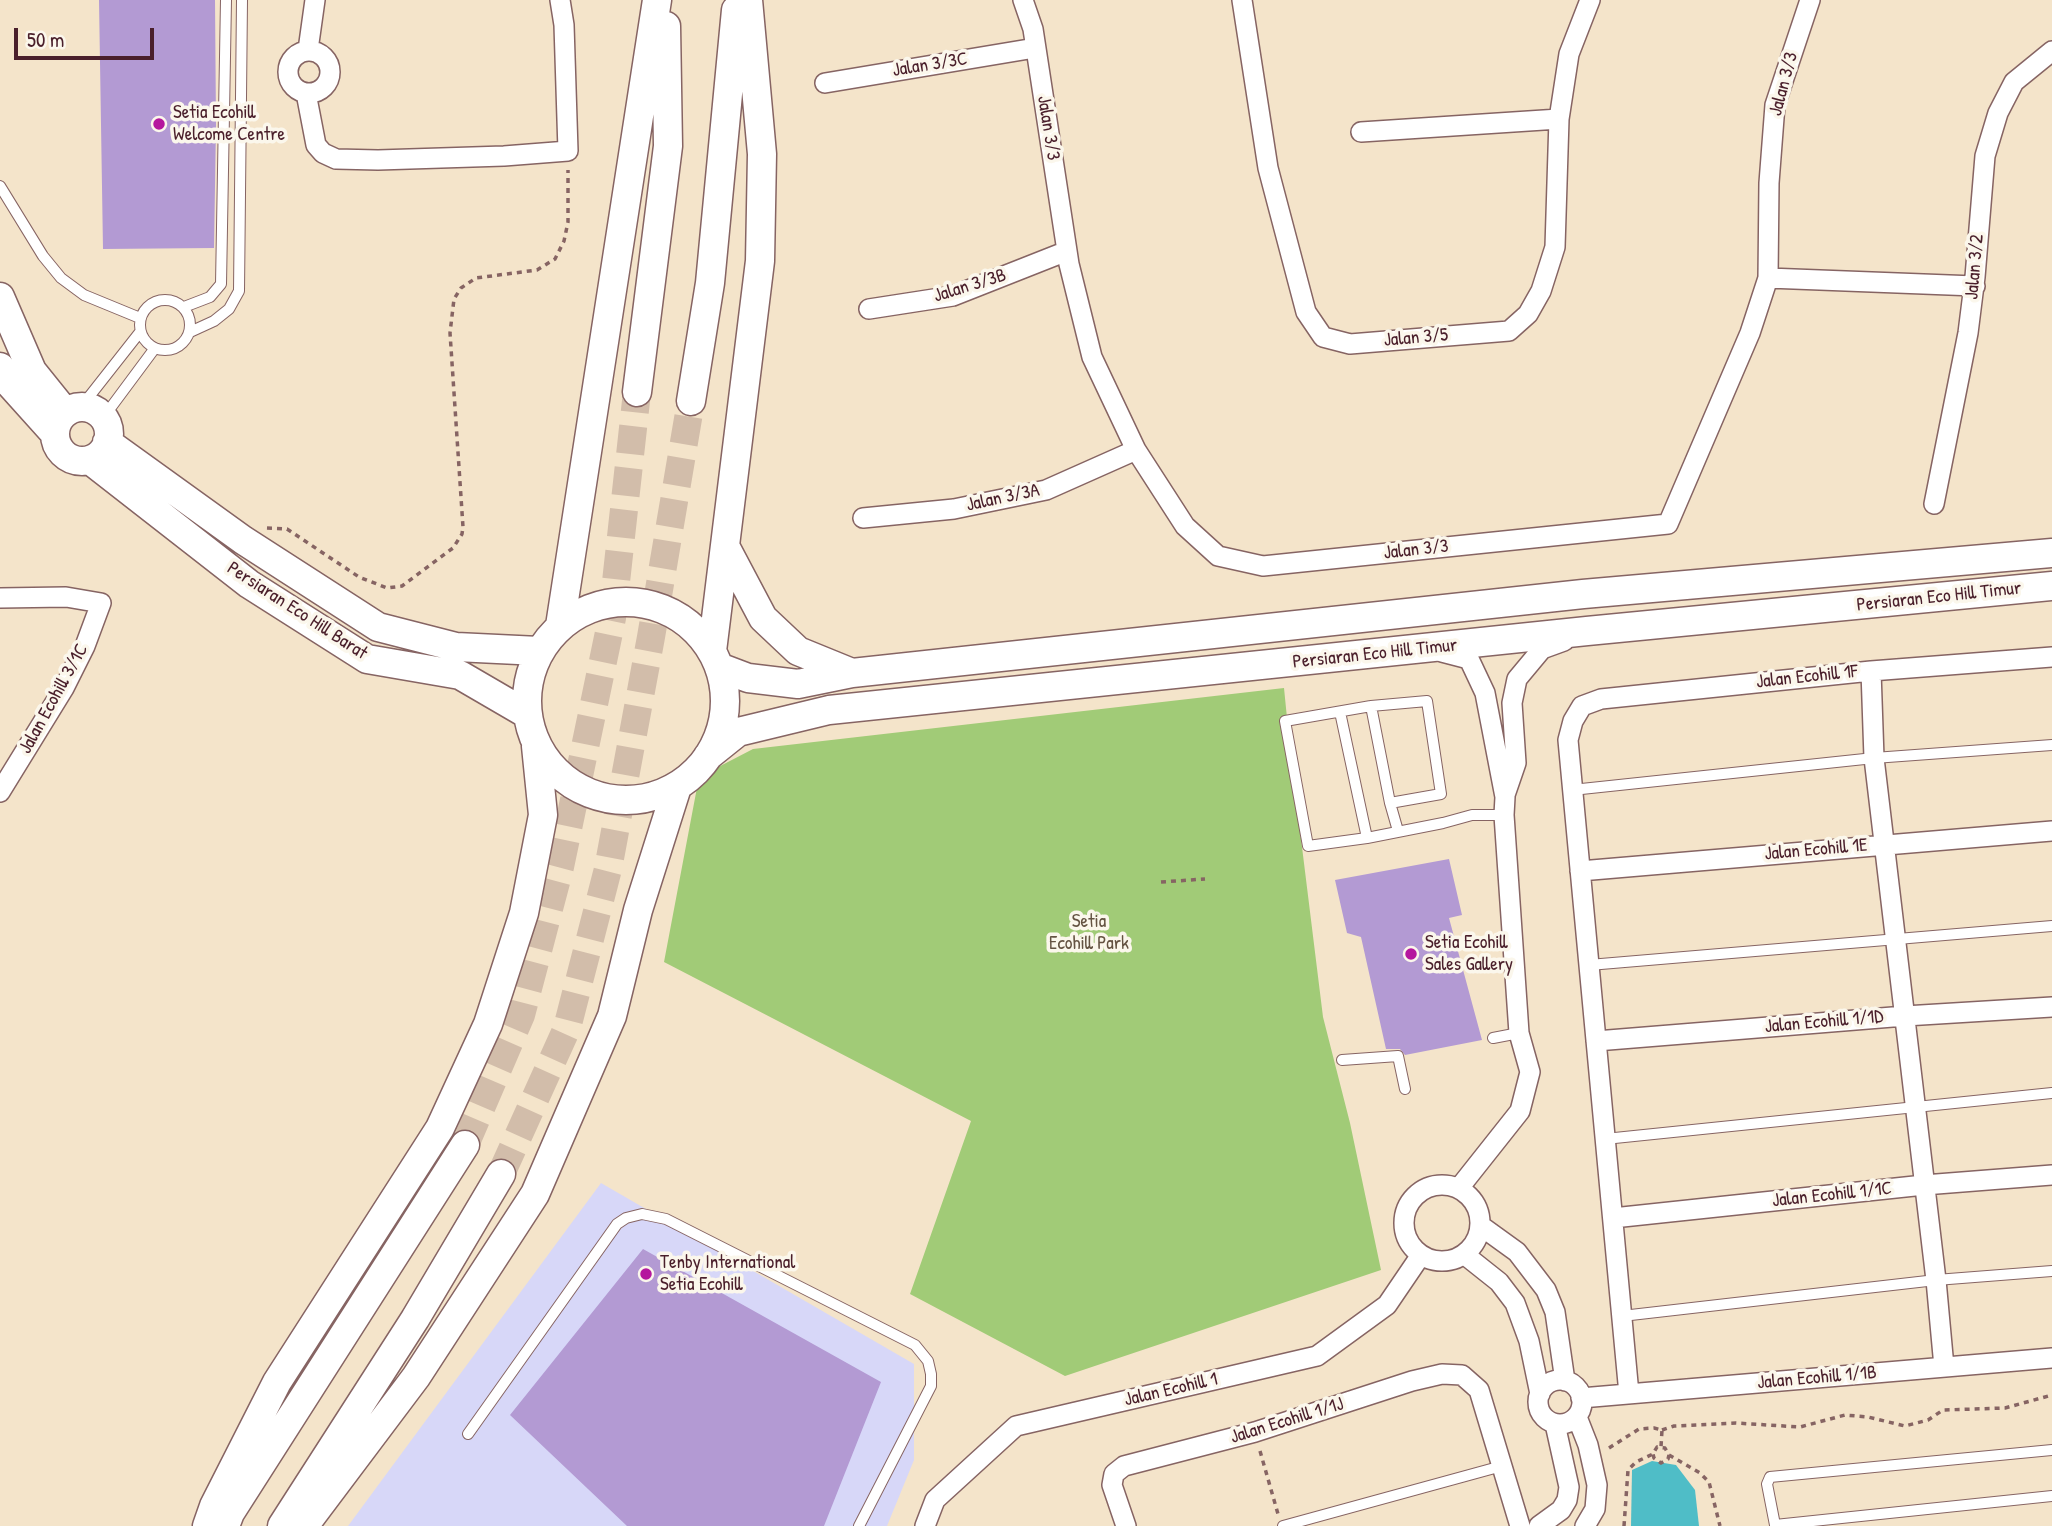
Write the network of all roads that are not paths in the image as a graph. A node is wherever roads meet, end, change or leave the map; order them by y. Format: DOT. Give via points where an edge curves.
graph roads {
  1 [pos="226,0"];
  2 [pos="242,0"];
  3 [pos="315,0"];
  4 [pos="560,0"];
  5 [pos="657,0"];
  6 [pos="666,0"];
  7 [pos="737,0"];
  8 [pos="748,0"];
  9 [pos="1023,0"];
  10 [pos="1242,0"];
  11 [pos="1590,0"];
  12 [pos="1810,0"];
  13 [pos="1035,48"];
  14 [pos="308,50"];
  15 [pos="2052,51"];
  16 [pos="825,83"];
  17 [pos="306,93"];
  18 [pos="1559,119"];
  19 [pos="1361,132"];
  20 [pos="0,186"];
  21 [pos="1067,251"];
  22 [pos="1768,278"];
  23 [pos="1975,286"];
  24 [pos="0,297"];
  25 [pos="184,307"];
  26 [pos="869,309"];
  27 [pos="140,318"];
  28 [pos="140,332"];
  29 [pos="190,332"];
  30 [pos="155,348"];
  31 [pos="0,367"];
  32 [pos="637,393"];
  33 [pos="691,401"];
  34 [pos="84,429"];
  35 [pos="1136,450"];
  36 [pos="1934,504"];
  37 [pos="863,518"];
  38 [pos="726,548"];
  39 [pos="2052,553"];
  40 [pos="2052,586"];
  41 [pos="0,597"];
  42 [pos="560,626"];
  43 [pos="1587,631"];
  44 [pos="1423,650"];
  45 [pos="539,651"];
  46 [pos="2052,657"];
  47 [pos="715,659"];
  48 [pos="1871,671"];
  49 [pos="852,673"];
  50 [pos="1371,706"];
  51 [pos="1340,712"];
  52 [pos="527,714"];
  53 [pos="536,746"];
  54 [pos="2052,746"];
  55 [pos="708,756"];
  56 [pos="1874,758"];
  57 [pos="677,787"];
  58 [pos="1572,790"];
  59 [pos="0,792"];
  60 [pos="1390,803"];
  61 [pos="1504,806"];
  62 [pos="1398,831"];
  63 [pos="2052,831"];
  64 [pos="1367,838"];
  65 [pos="1884,844"];
  66 [pos="1580,871"];
  67 [pos="2052,926"];
  68 [pos="1895,939"];
  69 [pos="1588,965"];
  70 [pos="2052,1007"];
  71 [pos="1905,1016"];
  72 [pos="1519,1033"];
  73 [pos="1493,1038"];
  74 [pos="1596,1041"];
  75 [pos="1342,1060"];
  76 [pos="1405,1089"];
  77 [pos="2052,1093"];
  78 [pos="1915,1107"];
  79 [pos="1605,1139"];
  80 [pos="465,1145"];
  81 [pos="501,1174"];
  82 [pos="2052,1175"];
  83 [pos="1924,1185"];
  84 [pos="1459,1188"];
  85 [pos="1613,1218"];
  86 [pos="1481,1226"];
  87 [pos="1421,1255"];
  88 [pos="1465,1255"];
  89 [pos="2052,1271"];
  90 [pos="1936,1280"];
  91 [pos="1622,1316"];
  92 [pos="2052,1358"];
  93 [pos="1944,1367"];
  94 [pos="1565,1381"];
  95 [pos="1540,1394"];
  96 [pos="1629,1394"];
  97 [pos="1581,1398"];
  98 [pos="1577,1417"];
  99 [pos="1555,1424"];
  100 [pos="468,1434"];
  101 [pos="2052,1450"];
  102 [pos="1502,1466"];
  103 [pos="2052,1496"];
  104 [pos="1775,1525"];
  105 [pos="207,1526"];
  106 [pos="225,1526"];
  107 [pos="282,1526"];
  108 [pos="304,1526"];
  109 [pos="859,1526"];
  110 [pos="925,1526"];
  111 [pos="1126,1526"];
  112 [pos="1282,1526"];
  113 [pos="1520,1526"];
  114 [pos="1539,1526"];
  115 [pos="1585,1526"];
  1 -- 25 [label="lane" via="221,284 210,296"];
  2 -- 29 [label="lane" via="239,291 229,309"];
  3 -- 14 [label="street"];
  4 -- 17 [label="street" via="568,151 336,159 316,145"];
  5 -- 42 [label="street"];
  6 -- 32 [label="street" via="668,146"];
  7 -- 33 [label="street" via="709,283"];
  8 -- 38 [label="street" via="762,154 760,261"];
  9 -- 13 [label="street, Jalan 3/3"];
  10 -- 18 [label="street, Jalan 3/5" via="1268,168 1306,312 1323,337 1350,344 1509,331 1528,314 1555,247"];
  11 -- 18 [label="street, Jalan 3/5" via="1569,54"];
  12 -- 22 [label="street, Jalan 3/3" via="1775,105"];
  13 -- 16 [label="street, Jalan 3/3C"];
  13 -- 21 [label="street, Jalan 3/3"];
  14 -- 17 [label="street" via="291,59 287,73 293,86"];
  14 -- 17 [label="street" via="325,57 331,70 326,85"];
  15 -- 23 [label="street, Jalan 3/2" via="2014,82 1998,113 1986,156"];
  18 -- 19 [label="street"];
  20 -- 27 [label="lane" via="61,278 84,295"];
  21 -- 26 [label="street, Jalan 3/3B" via="953,296"];
  21 -- 35 [label="street, Jalan 3/3" via="1092,357"];
  22 -- 23 [label="street"];
  22 -- 35 [label="street, Jalan 3/3" via="1751,333 1668,524 1263,566 1218,556 1201,541 1185,526"];
  23 -- 36 [label="street, Jalan 3/2"];
  24 -- 34 [label="street, Persiaran Eco Hill Barat" via="32,371"];
  25 -- 27 [label="lane" via="162,299 148,305"];
  25 -- 29 [label="lane"];
  27 -- 28 [label="lane"];
  28 -- 30 [label="lane"];
  28 -- 34 [label="lane"];
  29 -- 30 [label="lane" via="172,349"];
  30 -- 34 [label="lane"];
  31 -- 34 [label="street, Persiaran Eco Hill Barat" via="11,385"];
  34 -- 45 [label="street, Persiaran Eco Hill Barat" via="378,627 456,647"];
  34 -- 52 [label="street, Persiaran Eco Hill Barat" via="249,584 367,659 460,676"];
  35 -- 37 [label="street, Jalan 3/3A" via="1046,490 954,509"];
  38 -- 47 [label="street"];
  38 -- 49 [label="street" via="763,618 798,651"];
  39 -- 49 [label="street, Persiaran Eco Hill Timur" via="1583,594"];
  40 -- 43 [label="street, Persiaran Eco Hill Timur"];
  41 -- 59 [label="street, Jalan Ecohill 3/1C" via="66,597 101,603 64,688"];
  42 -- 45 [label="street"];
  42 -- 47 [label="street" via="590,608 623,602 650,604 675,614 696,631"];
  43 -- 44 [label="street, Persiaran Eco Hill Timur"];
  43 -- 61 [label="street" via="1542,649 1517,679 1512,703 1516,763"];
  44 -- 55 [label="street, Persiaran Eco Hill Timur" via="829,710 738,732"];
  44 -- 61 [label="street" via="1469,659 1478,675 1485,692"];
  45 -- 52 [label="street" via="528,682"];
  46 -- 48 [label="street, Jalan Ecohill 1F"];
  47 -- 49 [label="street, Persiaran Eco Hill Timur" via="748,678 798,684"];
  47 -- 55 [label="street" via="726,704"];
  48 -- 56 [label="street"];
  48 -- 58 [label="street, Jalan Ecohill 1F" via="1601,699 1582,706 1568,740"];
  50 -- 51 [label="lane"];
  50 -- 60 [label="lane"];
  50 -- 60 [label="lane" via="1427,701 1441,794"];
  51 -- 64 [label="lane"];
  51 -- 64 [label="lane" via="1285,721 1308,846"];
  52 -- 53 [label="street"];
  53 -- 57 [label="street" via="556,772 583,790 608,798 634,800"];
  53 -- 105 [label="street" via="543,815 524,913 488,1024 440,1128 277,1382"];
  54 -- 56 [label="lane"];
  55 -- 57 [label="street"];
  56 -- 58 [label="lane"];
  56 -- 65 [label="street"];
  57 -- 108 [label="street" via="638,910 612,1016 535,1194 416,1377"];
  58 -- 66 [label="street"];
  60 -- 62 [label="lane"];
  61 -- 62 [label="lane"];
  61 -- 72 [label="street"];
  62 -- 64 [label="lane"];
  63 -- 65 [label="street, Jalan Ecohill 1E"];
  65 -- 66 [label="street, Jalan Ecohill 1E"];
  65 -- 68 [label="street"];
  66 -- 69 [label="street"];
  67 -- 68 [label="lane"];
  68 -- 69 [label="lane"];
  68 -- 71 [label="street"];
  69 -- 74 [label="street"];
  70 -- 71 [label="street, Jalan Ecohill 1/1D"];
  71 -- 74 [label="street, Jalan Ecohill 1/1D"];
  71 -- 78 [label="street"];
  72 -- 73 [label="lane"];
  72 -- 84 [label="street" via="1530,1072 1520,1111"];
  74 -- 79 [label="street"];
  75 -- 76 [label="lane" via="1398,1056"];
  77 -- 78 [label="lane"];
  78 -- 79 [label="lane"];
  78 -- 83 [label="street"];
  79 -- 85 [label="street"];
  80 -- 106 [label="street"];
  81 -- 107 [label="street" via="415,1319"];
  82 -- 83 [label="street, Jalan Ecohill 1/1C"];
  83 -- 85 [label="street, Jalan Ecohill 1/1C"];
  83 -- 90 [label="street"];
  84 -- 86 [label="street" via="1476,1203"];
  84 -- 87 [label="street" via="1436,1185 1408,1204 1404,1227 1412,1248"];
  85 -- 91 [label="street"];
  86 -- 88 [label="street" via="1479,1237"];
  86 -- 94 [label="street" via="1517,1252 1546,1290 1555,1312"];
  87 -- 88 [label="street" via="1443,1262"];
  87 -- 110 [label="street, Jalan Ecohill 1" via="1387,1305 1317,1356 1016,1426 936,1500"];
  88 -- 95 [label="street" via="1499,1282 1515,1303"];
  89 -- 90 [label="lane"];
  90 -- 91 [label="lane"];
  90 -- 93 [label="street"];
  91 -- 96 [label="street"];
  92 -- 93 [label="street, Jalan Ecohill 1/1B"];
  93 -- 96 [label="street, Jalan Ecohill 1/1B"];
  94 -- 95 [label="street" via="1550,1383"];
  94 -- 97 [label="street" via="1578,1389"];
  95 -- 99 [label="street" via="1542,1415"];
  96 -- 97 [label="street, Jalan Ecohill 1/1B"];
  97 -- 98 [label="street"];
  98 -- 99 [label="street"];
  98 -- 115 [label="street" via="1597,1485 1595,1509"];
  99 -- 114 [label="street" via="1569,1486 1567,1500"];
  100 -- 109 [label="lane" via="617,1224 642,1214 666,1219 915,1345 928,1361 931,1386"];
  101 -- 104 [label="lane" via="1770,1477 1767,1484"];
  102 -- 111 [label="street, Jalan Ecohill 1/1J" via="1479,1390 1462,1376 1442,1374 1255,1432 1124,1466 1114,1474 1112,1485"];
  102 -- 112 [label="lane"];
  102 -- 113 [label="street"];
  103 -- 104 [label="lane"];
}
